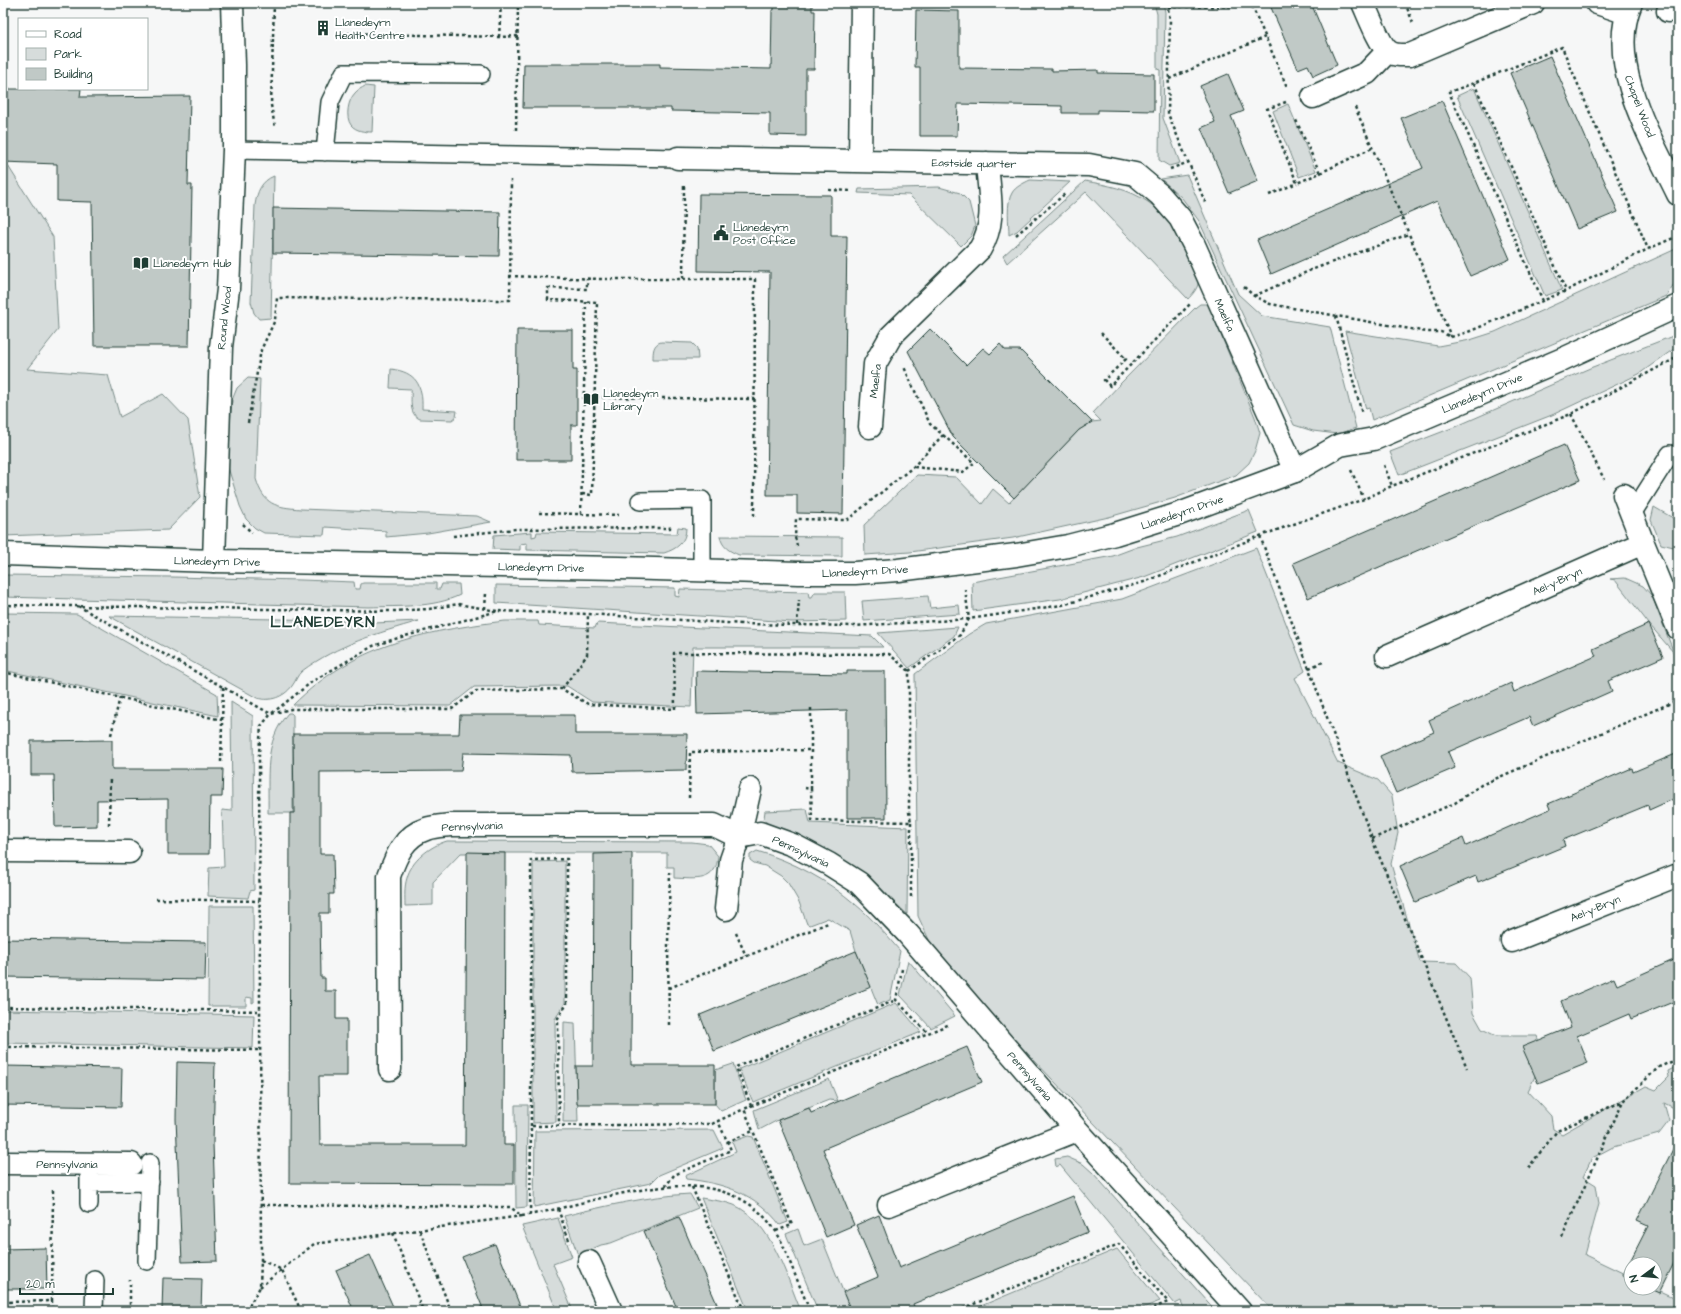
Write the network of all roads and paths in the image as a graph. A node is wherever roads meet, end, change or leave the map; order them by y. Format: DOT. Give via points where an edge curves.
graph roads {
  1 [pos="232,3"];
  2 [pos="274,3"];
  3 [pos="501,3"];
  4 [pos="518,3"];
  5 [pos="862,3"];
  6 [pos="1167,3"];
  7 [pos="1363,3"];
  8 [pos="1533,3"];
  9 [pos="1597,3"];
  10 [pos="1168,7"];
  11 [pos="1629,8"];
  12 [pos="342,33"];
  13 [pos="518,36"];
  14 [pos="499,37"];
  15 [pos="1265,37"];
  16 [pos="1388,51"];
  17 [pos="481,74"];
  18 [pos="1169,79"];
  19 [pos="1345,83"];
  20 [pos="1474,83"];
  21 [pos="1304,99"];
  22 [pos="1294,116"];
  23 [pos="1372,148"];
  24 [pos="234,150"];
  25 [pos="280,151"];
  26 [pos="325,152"];
  27 [pos="494,155"];
  28 [pos="515,155"];
  29 [pos="678,158"];
  30 [pos="860,161"];
  31 [pos="987,163"];
  32 [pos="1089,165"];
  33 [pos="1320,173"];
  34 [pos="1135,174"];
  35 [pos="1297,183"];
  36 [pos="692,186"];
  37 [pos="823,190"];
  38 [pos="853,191"];
  39 [pos="1678,194"];
  40 [pos="1269,195"];
  41 [pos="1208,209"];
  42 [pos="1409,234"];
  43 [pos="1678,236"];
  44 [pos="984,243"];
  45 [pos="1648,249"];
  46 [pos="509,276"];
  47 [pos="587,279"];
  48 [pos="683,279"];
  49 [pos="1242,285"];
  50 [pos="1212,286"];
  51 [pos="1566,291"];
  52 [pos="1254,296"];
  53 [pos="1543,301"];
  54 [pos="586,302"];
  55 [pos="1678,306"];
  56 [pos="1336,316"];
  57 [pos="1102,333"];
  58 [pos="891,336"];
  59 [pos="1451,337"];
  60 [pos="584,397"];
  61 [pos="595,397"];
  62 [pos="755,399"];
  63 [pos="1571,414"];
  64 [pos="247,426"];
  65 [pos="870,427"];
  66 [pos="943,436"];
  67 [pos="1374,439"];
  68 [pos="1670,454"];
  69 [pos="913,467"];
  70 [pos="1295,471"];
  71 [pos="582,494"];
  72 [pos="640,501"];
  73 [pos="1628,504"];
  74 [pos="539,513"];
  75 [pos="581,514"];
  76 [pos="626,515"];
  77 [pos="754,517"];
  78 [pos="702,520"];
  79 [pos="1260,536"];
  80 [pos="446,537"];
  81 [pos="1643,543"];
  82 [pos="798,548"];
  83 [pos="3,554"];
  84 [pos="214,561"];
  85 [pos="702,571"];
  86 [pos="487,590"];
  87 [pos="800,593"];
  88 [pos="3,604"];
  89 [pos="78,606"];
  90 [pos="485,609"];
  91 [pos="498,611"];
  92 [pos="588,614"];
  93 [pos="968,619"];
  94 [pos="797,625"];
  95 [pos="1678,628"];
  96 [pos="1387,656"];
  97 [pos="1325,661"];
  98 [pos="1309,668"];
  99 [pos="909,671"];
  100 [pos="3,672"];
  101 [pos="313,681"];
  102 [pos="223,687"];
  103 [pos="562,689"];
  104 [pos="120,697"];
  105 [pos="1678,700"];
  106 [pos="811,708"];
  107 [pos="271,714"];
  108 [pos="222,720"];
  109 [pos="111,735"];
  110 [pos="811,750"];
  111 [pos="221,762"];
  112 [pos="110,778"];
  113 [pos="805,788"];
  114 [pos="750,789"];
  115 [pos="811,789"];
  116 [pos="911,822"];
  117 [pos="689,825"];
  118 [pos="739,837"];
  119 [pos="1372,838"];
  120 [pos="3,851"];
  121 [pos="119,852"];
  122 [pos="670,873"];
  123 [pos="1678,875"];
  124 [pos="156,899"];
  125 [pos="259,901"];
  126 [pos="726,909"];
  127 [pos="828,923"];
  128 [pos="908,934"];
  129 [pos="1512,941"];
  130 [pos="669,988"];
  131 [pos="896,1000"];
  132 [pos="3,1006"];
  133 [pos="973,1010"];
  134 [pos="261,1011"];
  135 [pos="669,1025"];
  136 [pos="928,1033"];
  137 [pos="3,1047"];
  138 [pos="260,1050"];
  139 [pos="1678,1058"];
  140 [pos="1467,1068"];
  141 [pos="390,1069"];
  142 [pos="1624,1101"];
  143 [pos="751,1106"];
  144 [pos="744,1108"];
  145 [pos="718,1121"];
  146 [pos="559,1125"];
  147 [pos="531,1126"];
  148 [pos="1077,1130"];
  149 [pos="753,1131"];
  150 [pos="727,1142"];
  151 [pos="3,1163"];
  152 [pos="53,1164"];
  153 [pos="140,1164"];
  154 [pos="1528,1168"];
  155 [pos="89,1173"];
  156 [pos="150,1182"];
  157 [pos="665,1187"];
  158 [pos="692,1187"];
  159 [pos="89,1204"];
  160 [pos="261,1205"];
  161 [pos="889,1205"];
  162 [pos="558,1209"];
  163 [pos="530,1215"];
  164 [pos="522,1216"];
  165 [pos="420,1231"];
  166 [pos="776,1232"];
  167 [pos="393,1233"];
  168 [pos="1562,1237"];
  169 [pos="261,1260"];
  170 [pos="147,1261"];
  171 [pos="589,1262"];
  172 [pos="282,1270"];
  173 [pos="95,1280"];
  174 [pos="260,1287"];
  175 [pos="52,1301"];
  176 [pos="3,1302"];
  177 [pos="483,1307"];
  178 [pos="52,1311"];
  179 [pos="94,1311"];
  180 [pos="246,1311"];
  181 [pos="301,1311"];
  182 [pos="423,1311"];
  183 [pos="451,1311"];
  184 [pos="474,1311"];
  185 [pos="611,1311"];
  186 [pos="744,1311"];
  187 [pos="810,1311"];
  188 [pos="957,1311"];
  189 [pos="1146,1311"];
  190 [pos="1240,1311"];
  1 -- 24 [label="street, Round Wood"];
  2 -- 25 [label="path" via="271,105"];
  3 -- 14 [label="path"];
  4 -- 13 [label="path"];
  5 -- 30 [label="street"];
  6 -- 10 [label="path"];
  7 -- 16 [label="street"];
  8 -- 16 [label="street" via="1410,55 1397,55"];
  9 -- 11 [label="street, Chapel Wood"];
  10 -- 15 [label="path" via="1252,6"];
  10 -- 18 [label="path"];
  11 -- 39 [label="street, Chapel Wood" via="1624,37 1624,62 1644,123"];
  12 -- 14 [label="path"];
  13 -- 14 [label="path"];
  13 -- 28 [label="path"];
  15 -- 18 [label="path"];
  15 -- 21 [label="path" via="1287,87"];
  16 -- 19 [label="street" via="1367,73"];
  17 -- 26 [label="lane" via="344,73 330,102"];
  18 -- 41 [label="path" via="1168,114"];
  19 -- 21 [label="street"];
  19 -- 23 [label="path"];
  20 -- 45 [label="path" via="1562,47"];
  20 -- 51 [label="path"];
  20 -- 53 [label="path" via="1449,92"];
  21 -- 35 [label="path" via="1288,101 1267,110"];
  22 -- 33 [label="path"];
  23 -- 33 [label="path"];
  23 -- 42 [label="path"];
  24 -- 25 [label="lane"];
  24 -- 84 [label="street, Round Wood" via="228,289 221,347"];
  25 -- 26 [label="lane"];
  26 -- 27 [label="lane"];
  27 -- 28 [label="lane"];
  27 -- 46 [label="path" via="492,176 511,175"];
  28 -- 29 [label="lane"];
  29 -- 30 [label="street, Eastside quarter"];
  30 -- 31 [label="street, Eastside quarter"];
  31 -- 32 [label="street, Eastside quarter"];
  31 -- 44 [label="street, Maelfa" via="991,224"];
  32 -- 34 [label="street, Eastside quarter"];
  32 -- 44 [label="path" via="1075,185 1009,242"];
  33 -- 35 [label="path"];
  34 -- 50 [label="street, Maelfa" via="1160,194 1180,218"];
  35 -- 40 [label="path"];
  36 -- 48 [label="path" via="684,186"];
  37 -- 38 [label="path"];
  42 -- 52 [label="path" via="1311,270"];
  42 -- 59 [label="path"];
  43 -- 45 [label="path"];
  44 -- 58 [label="street, Maelfa" via="975,255"];
  45 -- 51 [label="path"];
  46 -- 47 [label="path"];
  46 -- 64 [label="path" via="510,300 277,298 275,320 261,350"];
  47 -- 48 [label="path"];
  47 -- 54 [label="path" via="587,289 548,288 548,300"];
  48 -- 62 [label="path" via="755,279"];
  49 -- 52 [label="path"];
  50 -- 57 [label="path" via="1196,298 1110,386 1104,380 1126,359"];
  50 -- 70 [label="street, Maelfa"];
  51 -- 53 [label="path"];
  52 -- 56 [label="path" via="1270,304"];
  53 -- 59 [label="path"];
  54 -- 60 [label="path"];
  54 -- 61 [label="path" via="597,302"];
  55 -- 67 [label="street, Llanedeyrn Drive" via="1563,359"];
  56 -- 59 [label="path" via="1427,332 1441,332"];
  56 -- 67 [label="path" via="1359,410"];
  58 -- 65 [label="street, Maelfa" via="875,364"];
  58 -- 66 [label="path" via="930,424"];
  60 -- 61 [label="path"];
  60 -- 71 [label="path"];
  61 -- 62 [label="path"];
  61 -- 71 [label="path" via="592,495"];
  62 -- 77 [label="path"];
  63 -- 73 [label="path" via="1614,500"];
  66 -- 69 [label="path"];
  66 -- 69 [label="path" via="974,463 963,472"];
  67 -- 70 [label="street, Llanedeyrn Drive" via="1340,445"];
  68 -- 73 [label="lane"];
  69 -- 82 [label="path" via="847,520 796,518"];
  70 -- 85 [label="street, Llanedeyrn Drive" via="1179,514 1115,534 1016,555 855,573"];
  71 -- 75 [label="path"];
  72 -- 78 [label="lane" via="702,500"];
  73 -- 81 [label="street"];
  74 -- 75 [label="path"];
  75 -- 76 [label="path"];
  78 -- 80 [label="path" via="671,521 670,528 516,529"];
  78 -- 85 [label="lane"];
  79 -- 98 [label="path"];
  81 -- 95 [label="street"];
  81 -- 96 [label="street, Ael-y-Bryn"];
  83 -- 84 [label="street, Llanedeyrn Drive"];
  84 -- 85 [label="street, Llanedeyrn Drive"];
  86 -- 90 [label="path"];
  87 -- 94 [label="path"];
  88 -- 89 [label="path"];
  89 -- 90 [label="path" via="394,611 458,604"];
  89 -- 102 [label="path"];
  90 -- 91 [label="path"];
  92 -- 103 [label="path" via="587,655"];
  93 -- 99 [label="path" via="960,635"];
  97 -- 98 [label="path"];
  98 -- 119 [label="path"];
  99 -- 103 [label="path" via="889,654 674,652 675,709 588,704"];
  99 -- 116 [label="path"];
  100 -- 104 [label="path"];
  101 -- 107 [label="path"];
  102 -- 107 [label="path"];
  102 -- 108 [label="path"];
  103 -- 107 [label="path" via="476,691 452,709 291,709"];
  104 -- 108 [label="path"];
  104 -- 109 [label="path"];
  105 -- 119 [label="path" via="1480,785 1455,803"];
  106 -- 110 [label="path"];
  107 -- 125 [label="path" via="261,726 259,754"];
  108 -- 111 [label="path"];
  110 -- 115 [label="path"];
  110 -- 117 [label="path" via="690,752"];
  112 -- 121 [label="path"];
  113 -- 115 [label="path"];
  114 -- 118 [label="street"];
  115 -- 116 [label="path" via="812,820"];
  116 -- 128 [label="path" via="911,918"];
  117 -- 118 [label="street, Pennsylvania" via="714,825"];
  117 -- 141 [label="street, Pennsylvania" via="451,825 426,829 407,840 395,857 389,876"];
  118 -- 126 [label="street" via="731,860"];
  118 -- 128 [label="street, Pennsylvania" via="760,833 792,845 829,864 859,883"];
  119 -- 140 [label="path"];
  120 -- 121 [label="street"];
  122 -- 130 [label="path"];
  123 -- 129 [label="street, Ael-y-Bryn"];
  124 -- 125 [label="path"];
  125 -- 134 [label="path"];
  127 -- 130 [label="path"];
  128 -- 131 [label="path"];
  128 -- 133 [label="street, Pennsylvania"];
  130 -- 135 [label="path"];
  131 -- 136 [label="path"];
  131 -- 143 [label="path" via="736,1067"];
  132 -- 134 [label="path"];
  133 -- 136 [label="path" via="959,1021"];
  133 -- 148 [label="street, Pennsylvania"];
  134 -- 138 [label="path"];
  136 -- 143 [label="path"];
  137 -- 138 [label="path"];
  138 -- 160 [label="path"];
  139 -- 142 [label="path" via="1659,1067"];
  142 -- 154 [label="path" via="1557,1131"];
  142 -- 168 [label="path"];
  143 -- 144 [label="path"];
  144 -- 145 [label="path"];
  144 -- 149 [label="path"];
  145 -- 146 [label="path" via="712,1124"];
  145 -- 150 [label="path"];
  146 -- 147 [label="path"];
  146 -- 147 [label="path" via="558,1018 567,1004 567,859 531,860"];
  147 -- 163 [label="path"];
  148 -- 161 [label="street"];
  148 -- 190 [label="street, Pennsylvania"];
  149 -- 150 [label="path"];
  149 -- 166 [label="path" via="792,1225"];
  150 -- 157 [label="path" via="731,1150 674,1175"];
  151 -- 152 [label="street, Pennsylvania"];
  152 -- 155 [label="street, Pennsylvania"];
  152 -- 175 [label="path"];
  153 -- 155 [label="street, Pennsylvania"];
  153 -- 156 [label="lane"];
  155 -- 156 [label="lane"];
  155 -- 159 [label="lane"];
  156 -- 170 [label="lane"];
  157 -- 158 [label="path"];
  157 -- 162 [label="path" via="641,1189"];
  158 -- 166 [label="path" via="737,1197 759,1212"];
  158 -- 186 [label="path"];
  160 -- 164 [label="path" via="510,1208"];
  160 -- 169 [label="path"];
  162 -- 163 [label="path"];
  162 -- 171 [label="path" via="574,1255"];
  163 -- 164 [label="path"];
  164 -- 165 [label="path"];
  165 -- 167 [label="path"];
  165 -- 183 [label="path"];
  166 -- 187 [label="path"];
  167 -- 172 [label="path" via="314,1244"];
  167 -- 182 [label="path"];
  169 -- 172 [label="path"];
  169 -- 174 [label="path"];
  171 -- 185 [label="street"];
  172 -- 174 [label="path"];
  172 -- 181 [label="path"];
  173 -- 179 [label="lane"];
  174 -- 180 [label="path"];
  175 -- 176 [label="path"];
  175 -- 178 [label="path"];
  177 -- 184 [label="path"];
  188 -- 189 [label="path" via="1119,1244 1168,1302"];
}
